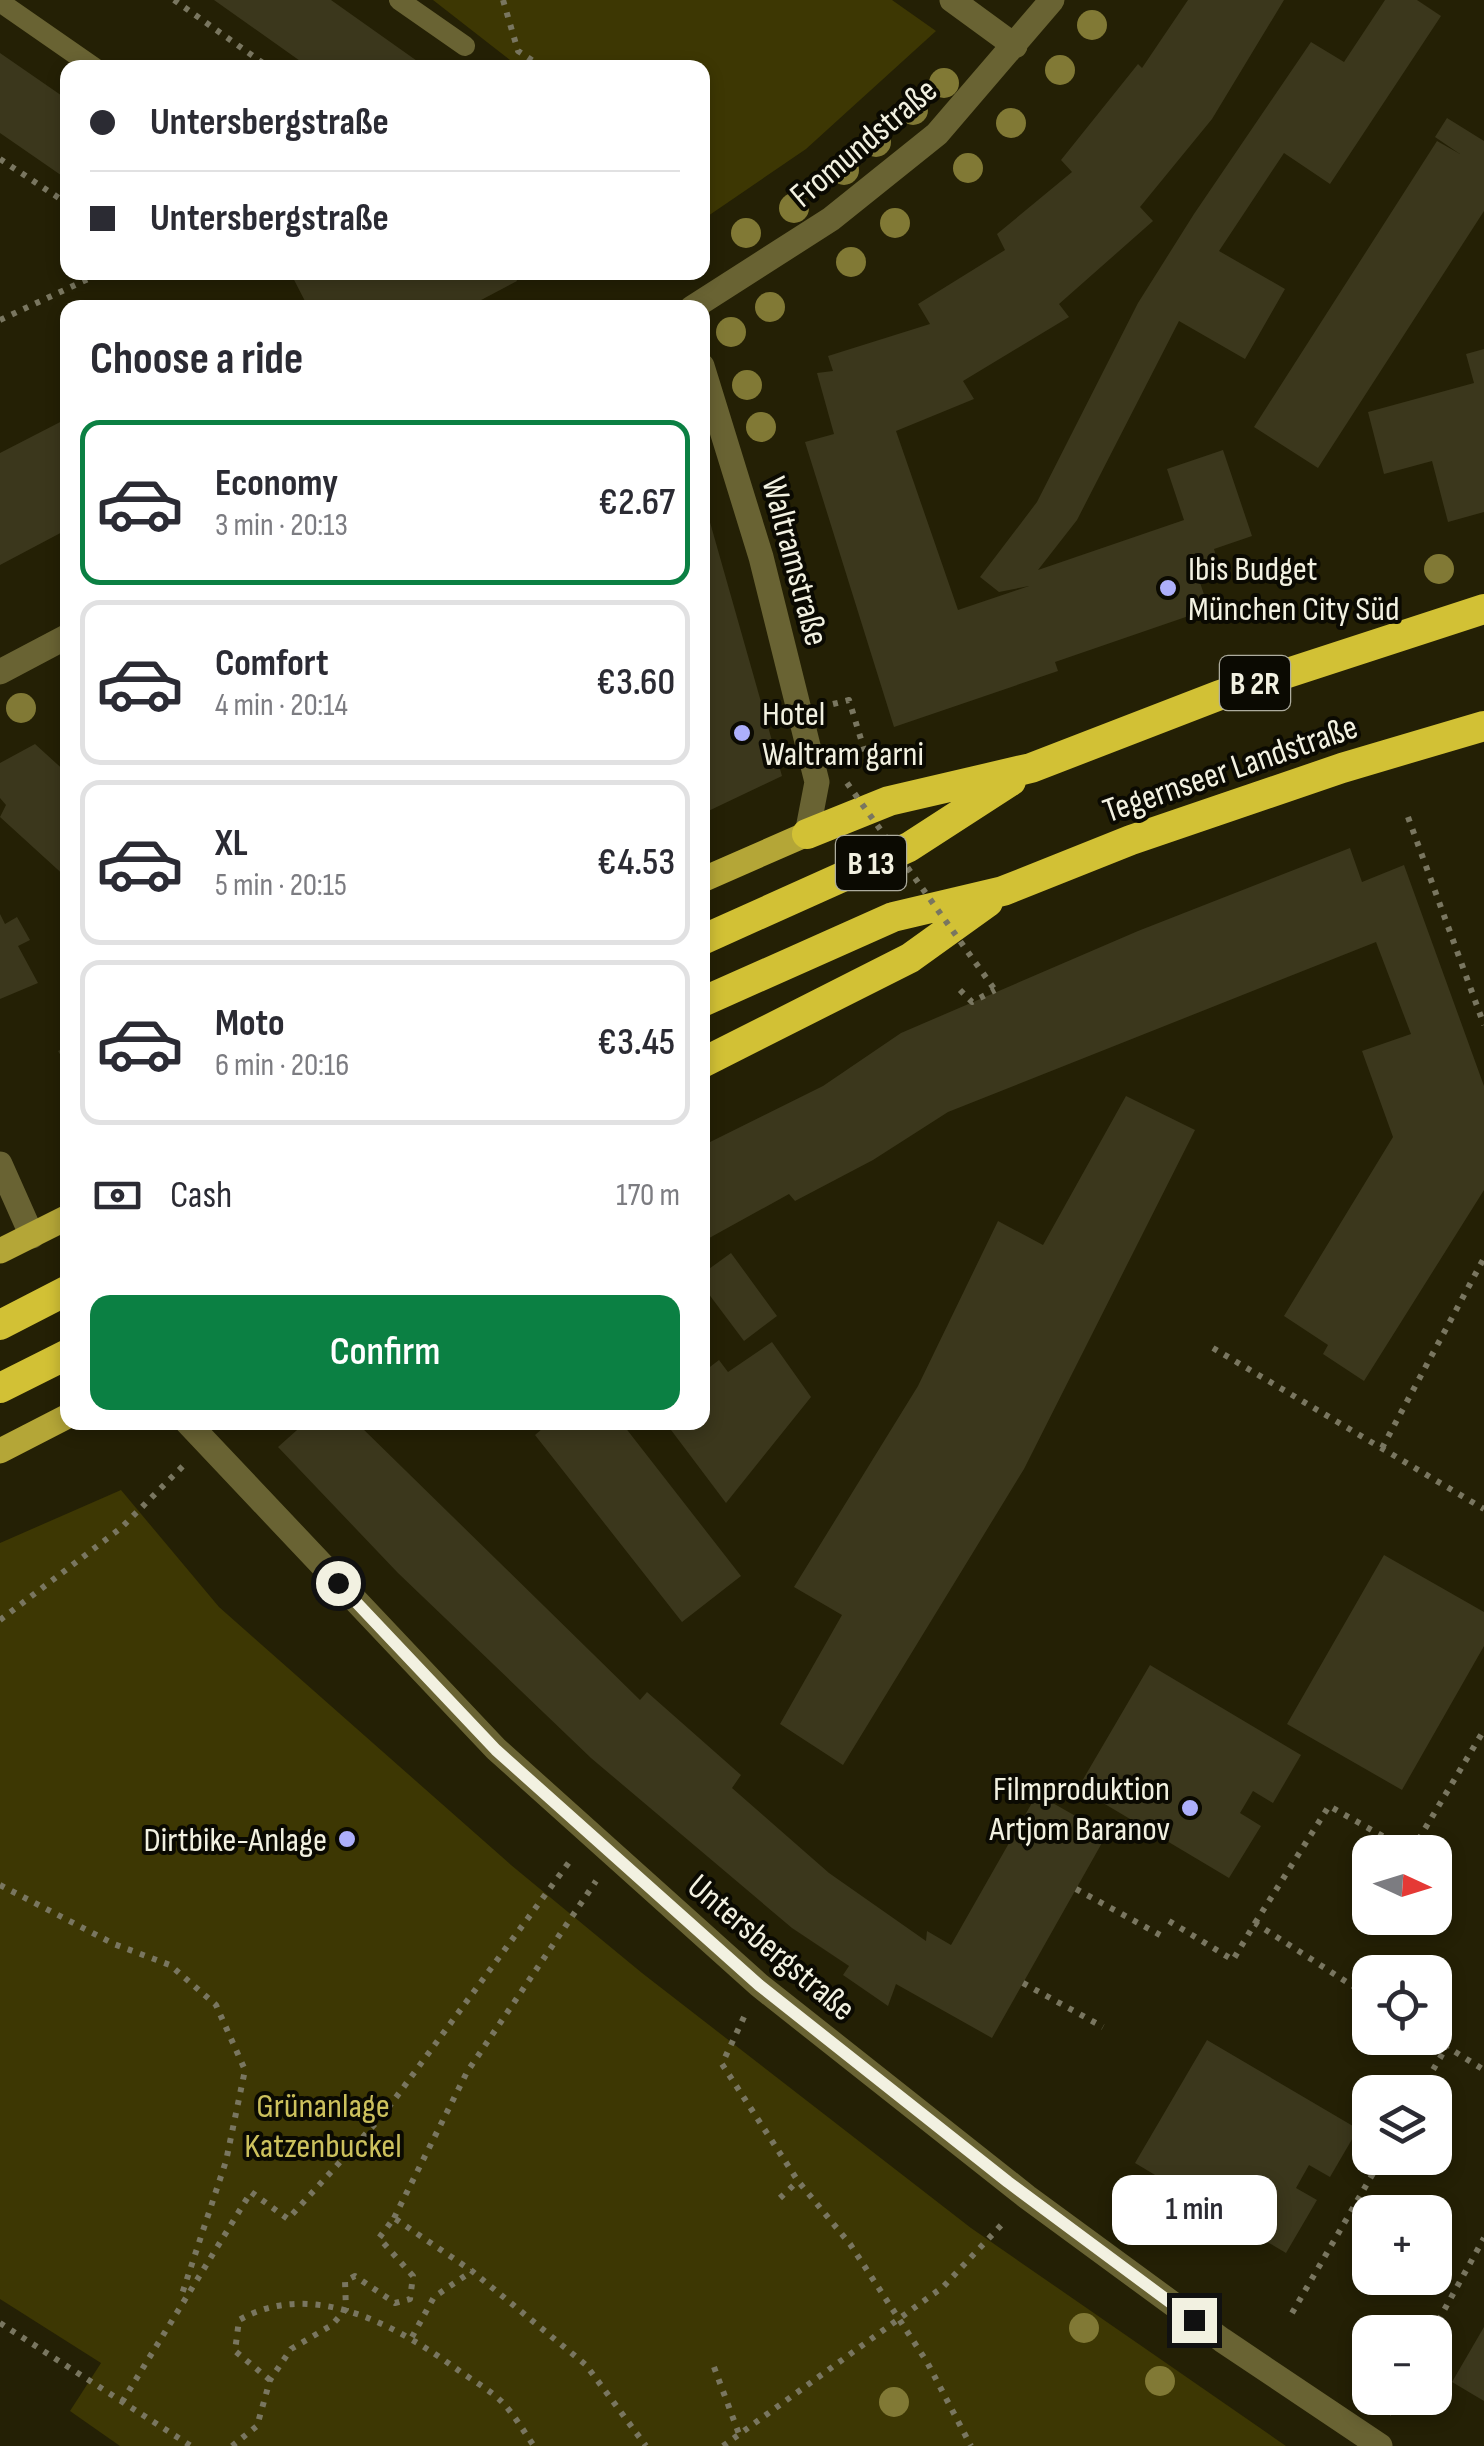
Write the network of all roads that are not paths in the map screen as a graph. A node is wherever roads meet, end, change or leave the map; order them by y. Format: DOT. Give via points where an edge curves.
graph roads {
  1 [pos="399,0"];
  2 [pos="952,0"];
  3 [pos="1052,0"];
  4 [pos="0,2"];
  5 [pos="465,46"];
  6 [pos="1016,46"];
  7 [pos="83,60"];
  8 [pos="704,300"];
  9 [pos="710,392"];
  10 [pos="1484,609"];
  11 [pos="60,640"];
  12 [pos="0,672"];
  13 [pos="1484,726"];
  14 [pos="1030,768"];
  15 [pos="807,834"];
  16 [pos="710,876"];
  17 [pos="1003,891"];
  18 [pos="710,936"];
  19 [pos="710,998"];
  20 [pos="710,1059"];
  21 [pos="0,1164"];
  22 [pos="60,1221"];
  23 [pos="32,1236"];
  24 [pos="0,1251"];
  25 [pos="60,1294"];
  26 [pos="0,1325"];
  27 [pos="60,1358"];
  28 [pos="0,1388"];
  29 [pos="60,1420"];
  30 [pos="194,1430"];
  31 [pos="0,1452"];
  32 [pos="1380,2446"];
  1 -- 5 [label="lane"];
  2 -- 6 [label="street"];
  3 -- 6 [label="street, Fromundstraße"];
  4 -- 7 [label="lane"];
  6 -- 8 [label="street, Fromundstraße" via="937,134 831,218"];
  9 -- 15 [label="street, Waltramstraße" via="761,557 817,782"];
  10 -- 14 [label="highway, Tegernseer Landstraße / B 2R" via="1220,695"];
  11 -- 12 [label="street"];
  13 -- 17 [label="highway, Tegernseer Landstraße" via="1131,840"];
  14 -- 15 [label="highway, B 2R" via="890,801"];
  14 -- 18 [label="highway, B 13" via="909,847"];
  15 -- 16 [label="main road, B 2R"];
  17 -- 19 [label="highway" via="892,917"];
  17 -- 20 [label="highway" via="910,958"];
  21 -- 23 [label="street"];
  22 -- 23 [label="main road"];
  23 -- 24 [label="main road"];
  25 -- 26 [label="highway"];
  27 -- 28 [label="highway"];
  29 -- 31 [label="main road"];
  30 -- 32 [label="street, Untersbergstraße" via="496,1750 759,1985 1027,2197"];
}
